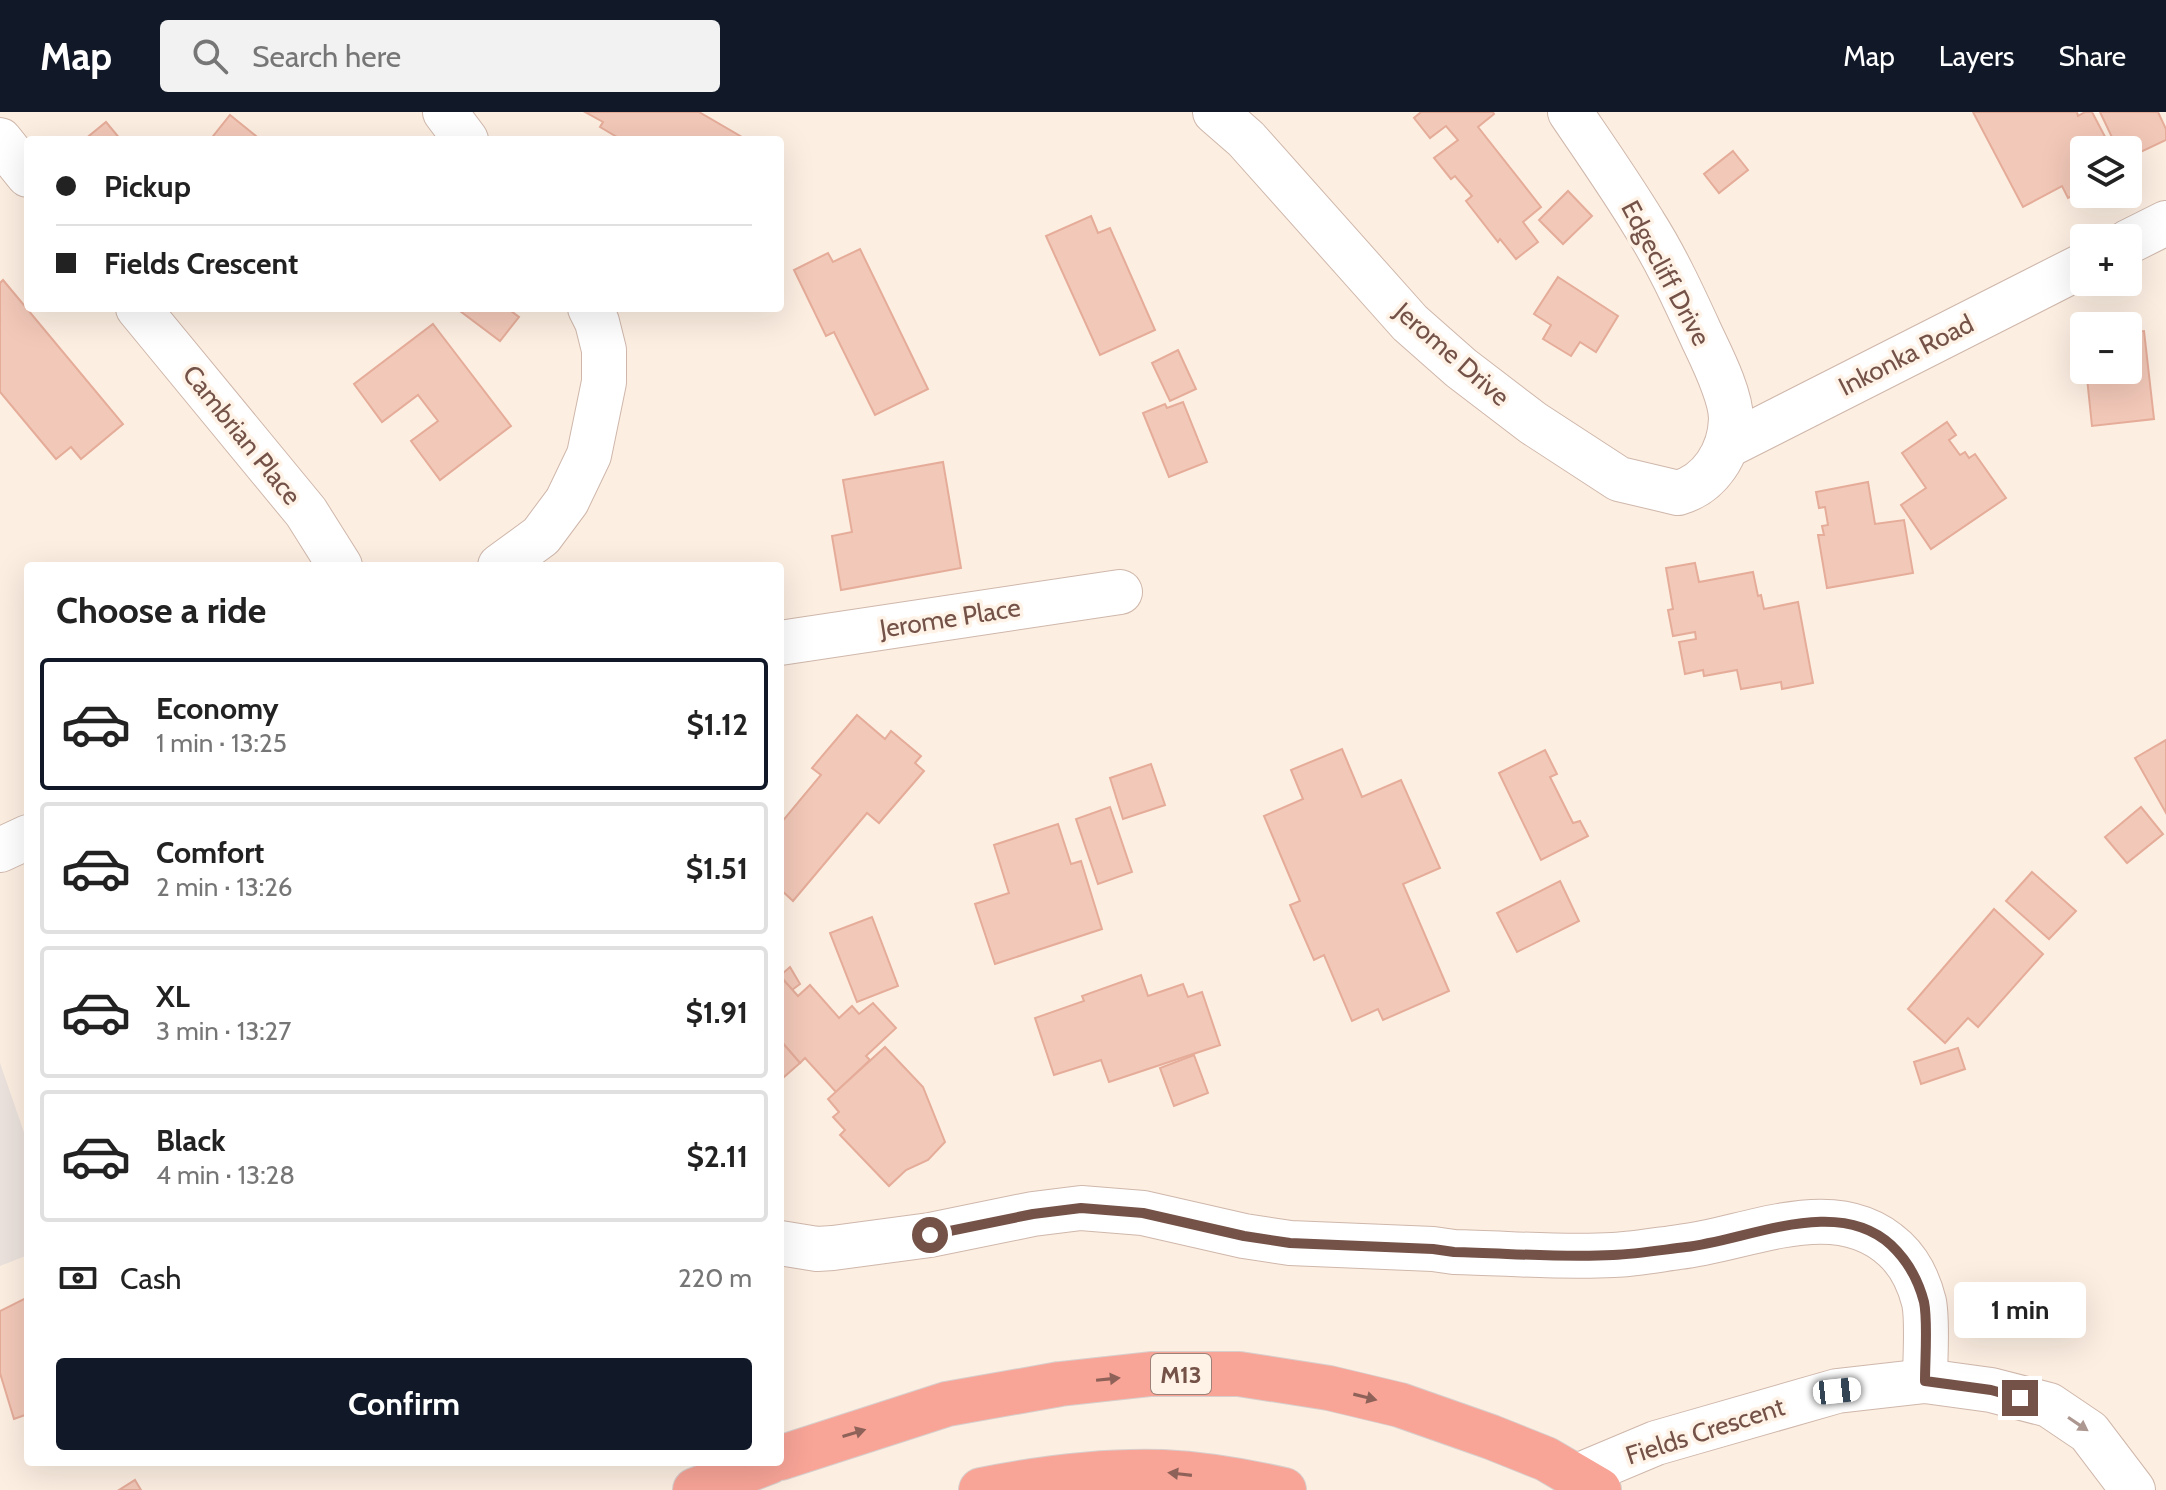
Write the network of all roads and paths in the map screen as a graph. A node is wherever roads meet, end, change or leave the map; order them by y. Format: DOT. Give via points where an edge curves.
graph roads {
  1 [pos="445,112"];
  2 [pos="1215,112"];
  3 [pos="1570,112"];
  4 [pos="463,136"];
  5 [pos="0,140"];
  6 [pos="24,170"];
  7 [pos="2166,223"];
  8 [pos="2142,235"];
  9 [pos="2070,272"];
  10 [pos="141,312"];
  11 [pos="592,312"];
  12 [pos="1727,446"];
  13 [pos="337,562"];
  14 [pos="505,562"];
  15 [pos="1120,592"];
  16 [pos="784,642"];
  17 [pos="24,839"];
  18 [pos="0,850"];
  19 [pos="784,1244"];
  20 [pos="1925,1381"];
  21 [pos="784,1457"];
  22 [pos="758,1466"];
  23 [pos="1587,1483"];
  24 [pos="695,1490"];
  25 [pos="981,1490"];
  26 [pos="1284,1490"];
  27 [pos="2133,1490"];
  1 -- 4 [label="street"];
  2 -- 12 [label="street, Jerome Drive" via="1246,139 1410,323 1461,368 1590,462 1619,479 1678,493 1699,485"];
  3 -- 12 [label="street, Edgecliff Drive" via="1646,226 1679,287 1725,395 1731,417"];
  5 -- 6 [label="street"];
  7 -- 8 [label="street"];
  9 -- 12 [label="street, Inkonka Road"];
  10 -- 13 [label="street, Cambrian Place" via="306,512"];
  11 -- 14 [label="street" via="604,350 604,382 589,455 567,501 541,536"];
  15 -- 16 [label="street, Jerome Place"];
  17 -- 18 [label="street"];
  19 -- 20 [label="street" via="833,1248 1081,1208 1143,1213 1290,1243 1614,1255 1825,1221 1863,1227 1883,1238 1915,1275 1924,1302"];
  20 -- 23 [label="street, Fields Crescent" via="1837,1391 1656,1443"];
  20 -- 27 [label="street, Fields Crescent, one-way" via="2049,1405 2089,1432"];
  21 -- 23 [label="highway, M13, one-way" via="947,1404 1151,1374 1239,1374 1400,1405 1546,1459"];
  22 -- 24 [label="highway"];
  26 -- 25 [label="highway, one-way" via="1165,1472 1102,1473"];
}
